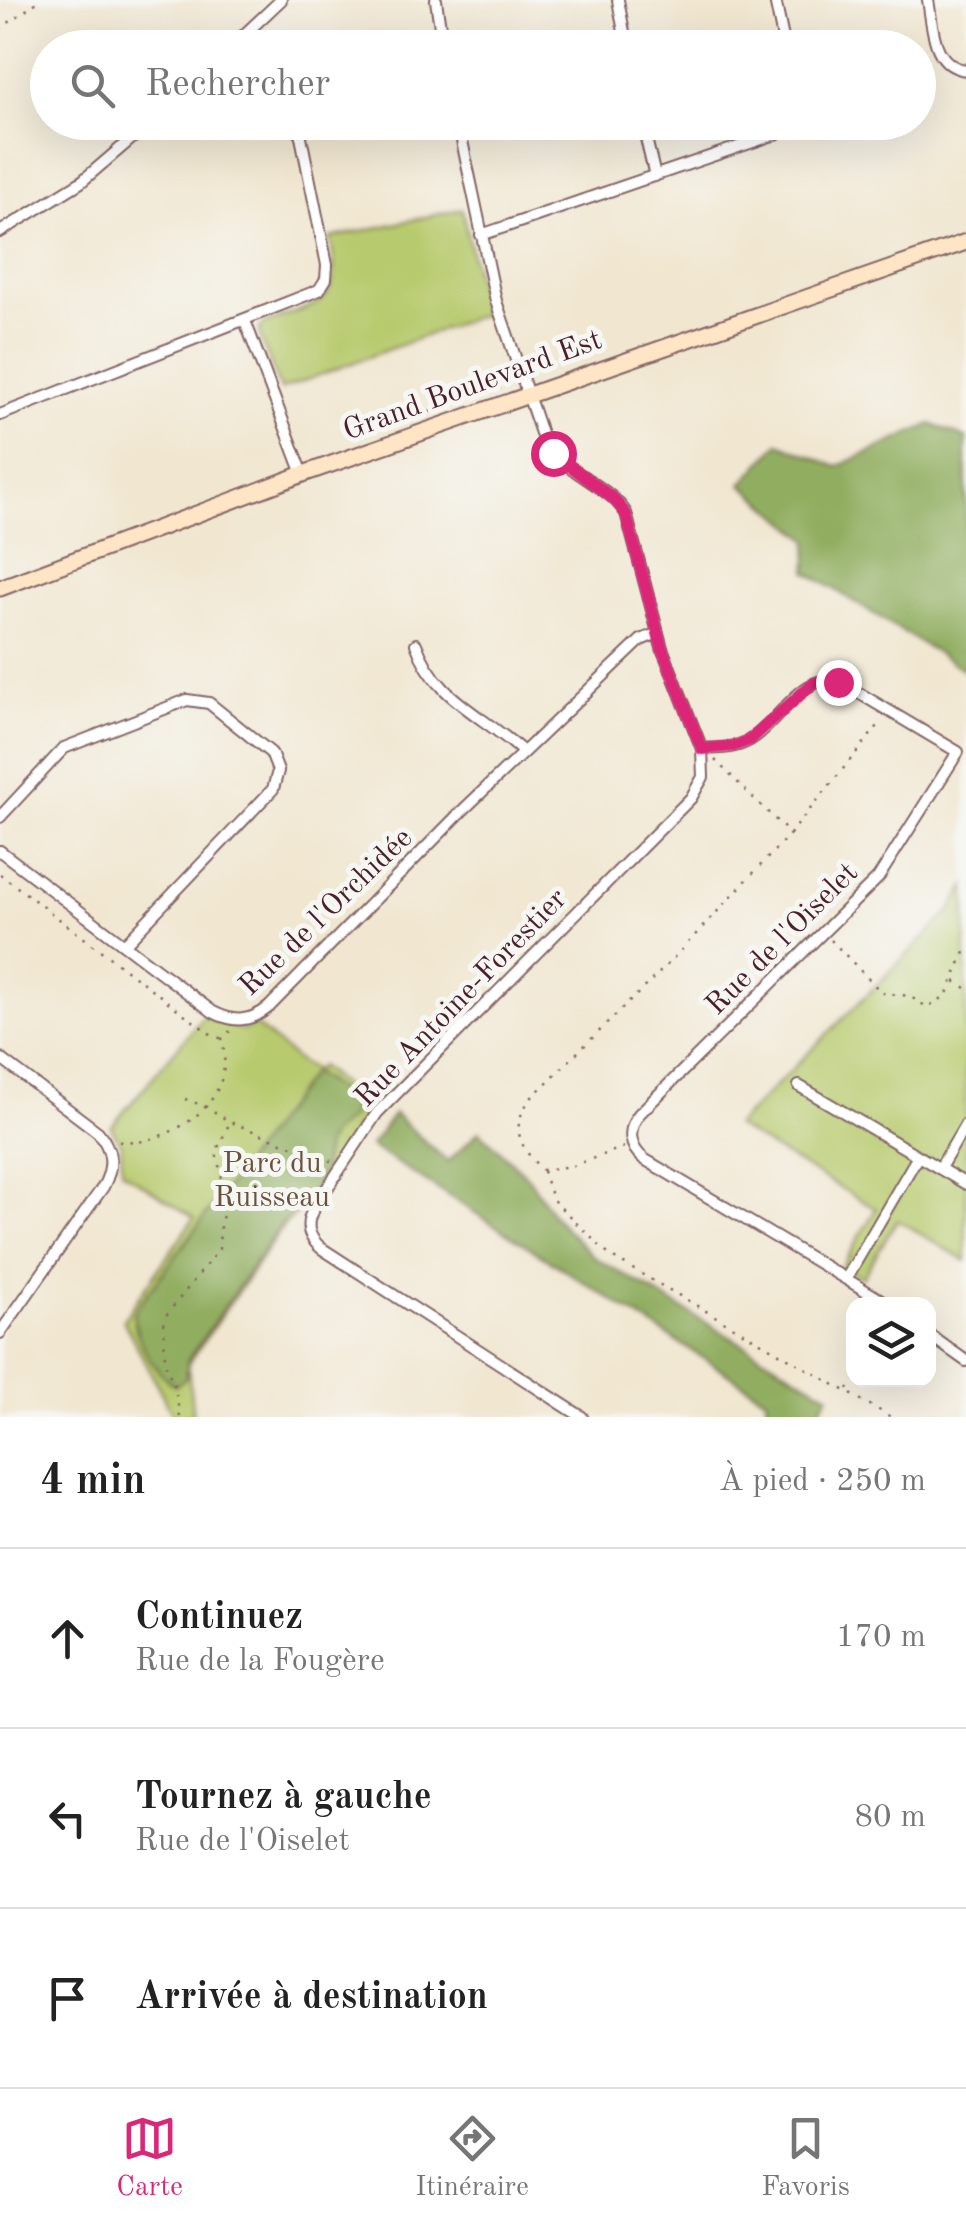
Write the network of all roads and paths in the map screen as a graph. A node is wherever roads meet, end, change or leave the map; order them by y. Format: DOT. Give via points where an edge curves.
graph roads {
  1 [pos="40,0"];
  2 [pos="280,0"];
  3 [pos="436,0"];
  4 [pos="618,0"];
  5 [pos="775,0"];
  6 [pos="928,0"];
  7 [pos="0,29"];
  8 [pos="249,30"];
  9 [pos="440,30"];
  10 [pos="624,30"];
  11 [pos="781,30"];
  12 [pos="935,30"];
  13 [pos="936,34"];
  14 [pos="966,70"];
  15 [pos="131,140"];
  16 [pos="302,140"];
  17 [pos="462,140"];
  18 [pos="646,140"];
  19 [pos="759,140"];
  20 [pos="655,176"];
  21 [pos="0,232"];
  22 [pos="481,234"];
  23 [pos="966,242"];
  24 [pos="245,321"];
  25 [pos="505,386"];
  26 [pos="528,394"];
  27 [pos="0,415"];
  28 [pos="378,432"];
  29 [pos="303,474"];
  30 [pos="0,588"];
  31 [pos="658,634"];
  32 [pos="416,644"];
  33 [pos="890,712"];
  34 [pos="702,749"];
  35 [pos="522,752"];
  36 [pos="962,755"];
  37 [pos="0,817"];
  38 [pos="790,834"];
  39 [pos="0,851"];
  40 [pos="0,874"];
  41 [pos="824,932"];
  42 [pos="125,944"];
  43 [pos="966,950"];
  44 [pos="954,980"];
  45 [pos="966,988"];
  46 [pos="230,1028"];
  47 [pos="222,1039"];
  48 [pos="0,1058"];
  49 [pos="799,1086"];
  50 [pos="185,1099"];
  51 [pos="207,1106"];
  52 [pos="230,1122"];
  53 [pos="966,1124"];
  54 [pos="116,1142"];
  55 [pos="632,1145"];
  56 [pos="918,1156"];
  57 [pos="342,1166"];
  58 [pos="940,1168"];
  59 [pos="542,1170"];
  60 [pos="966,1184"];
  61 [pos="846,1279"];
  62 [pos="876,1297"];
  63 [pos="0,1334"];
  64 [pos="936,1340"];
  65 [pos="966,1361"];
  66 [pos="849,1387"];
  67 [pos="847,1390"];
  68 [pos="180,1417"];
  69 [pos="582,1417"];
  70 [pos="892,1417"];
  1 -- 7 [label="path"];
  2 -- 8 [label="street"];
  3 -- 9 [label="street"];
  4 -- 10 [label="street"];
  5 -- 11 [label="street"];
  6 -- 12 [label="street"];
  13 -- 14 [label="street" via="941,56"];
  15 -- 21 [label="street" via="81,182"];
  16 -- 24 [label="street" via="326,279 315,293"];
  17 -- 22 [label="street"];
  18 -- 20 [label="street"];
  19 -- 20 [label="street"];
  20 -- 22 [label="street"];
  22 -- 26 [label="street" via="499,314"];
  23 -- 26 [label="street, Grand Boulevard Est"];
  24 -- 27 [label="street"];
  24 -- 29 [label="street"];
  25 -- 28 [label="path, Grand Boulevard Est"];
  26 -- 29 [label="street, Grand Boulevard Est"];
  26 -- 31 [label="street" via="549,450 626,514"];
  29 -- 30 [label="street, Grand Boulevard Est"];
  31 -- 34 [label="street"];
  31 -- 35 [label="street, Rue de l'Orchidée" via="641,640"];
  32 -- 35 [label="street" via="440,687"];
  33 -- 34 [label="street, Rue de l'Oiselet" via="842,683 824,680 750,740"];
  33 -- 36 [label="street, Rue de l'Oiselet"];
  33 -- 38 [label="path"];
  34 -- 38 [label="path"];
  34 -- 57 [label="street, Rue Antoine-Forestier" via="704,772 696,794 377,1112"];
  35 -- 42 [label="street, Rue de l'Orchidée" via="256,1017 218,1015"];
  36 -- 41 [label="street, Rue de l'Oiselet" via="889,864"];
  37 -- 42 [label="street" via="64,748 188,700 209,703 271,753 278,771 273,789"];
  38 -- 59 [label="path" via="524,1106 520,1137"];
  39 -- 42 [label="street, Rue de l'Orchidée"];
  40 -- 47 [label="path"];
  41 -- 44 [label="path" via="888,996 909,996 927,1007 946,996"];
  41 -- 55 [label="street, Rue de l'Oiselet" via="639,1114"];
  43 -- 44 [label="path"];
  44 -- 45 [label="path"];
  46 -- 47 [label="path"];
  47 -- 51 [label="path" via="224,1074"];
  48 -- 63 [label="street" via="98,1132 111,1162 103,1188"];
  49 -- 56 [label="street"];
  50 -- 51 [label="path"];
  51 -- 52 [label="path"];
  51 -- 54 [label="path" via="174,1131"];
  52 -- 57 [label="path"];
  52 -- 68 [label="path" via="216,1152 226,1200 219,1249 164,1318 165,1364"];
  53 -- 58 [label="street"];
  55 -- 59 [label="path"];
  55 -- 61 [label="street" via="644,1159"];
  56 -- 58 [label="street"];
  56 -- 61 [label="street"];
  57 -- 69 [label="street, Rue Antoine-Forestier" via="309,1217 317,1245"];
  58 -- 60 [label="street"];
  59 -- 67 [label="path" via="552,1200 610,1256"];
  61 -- 62 [label="street"];
  64 -- 65 [label="street"];
  66 -- 67 [label="path"];
  67 -- 70 [label="path"];
}
